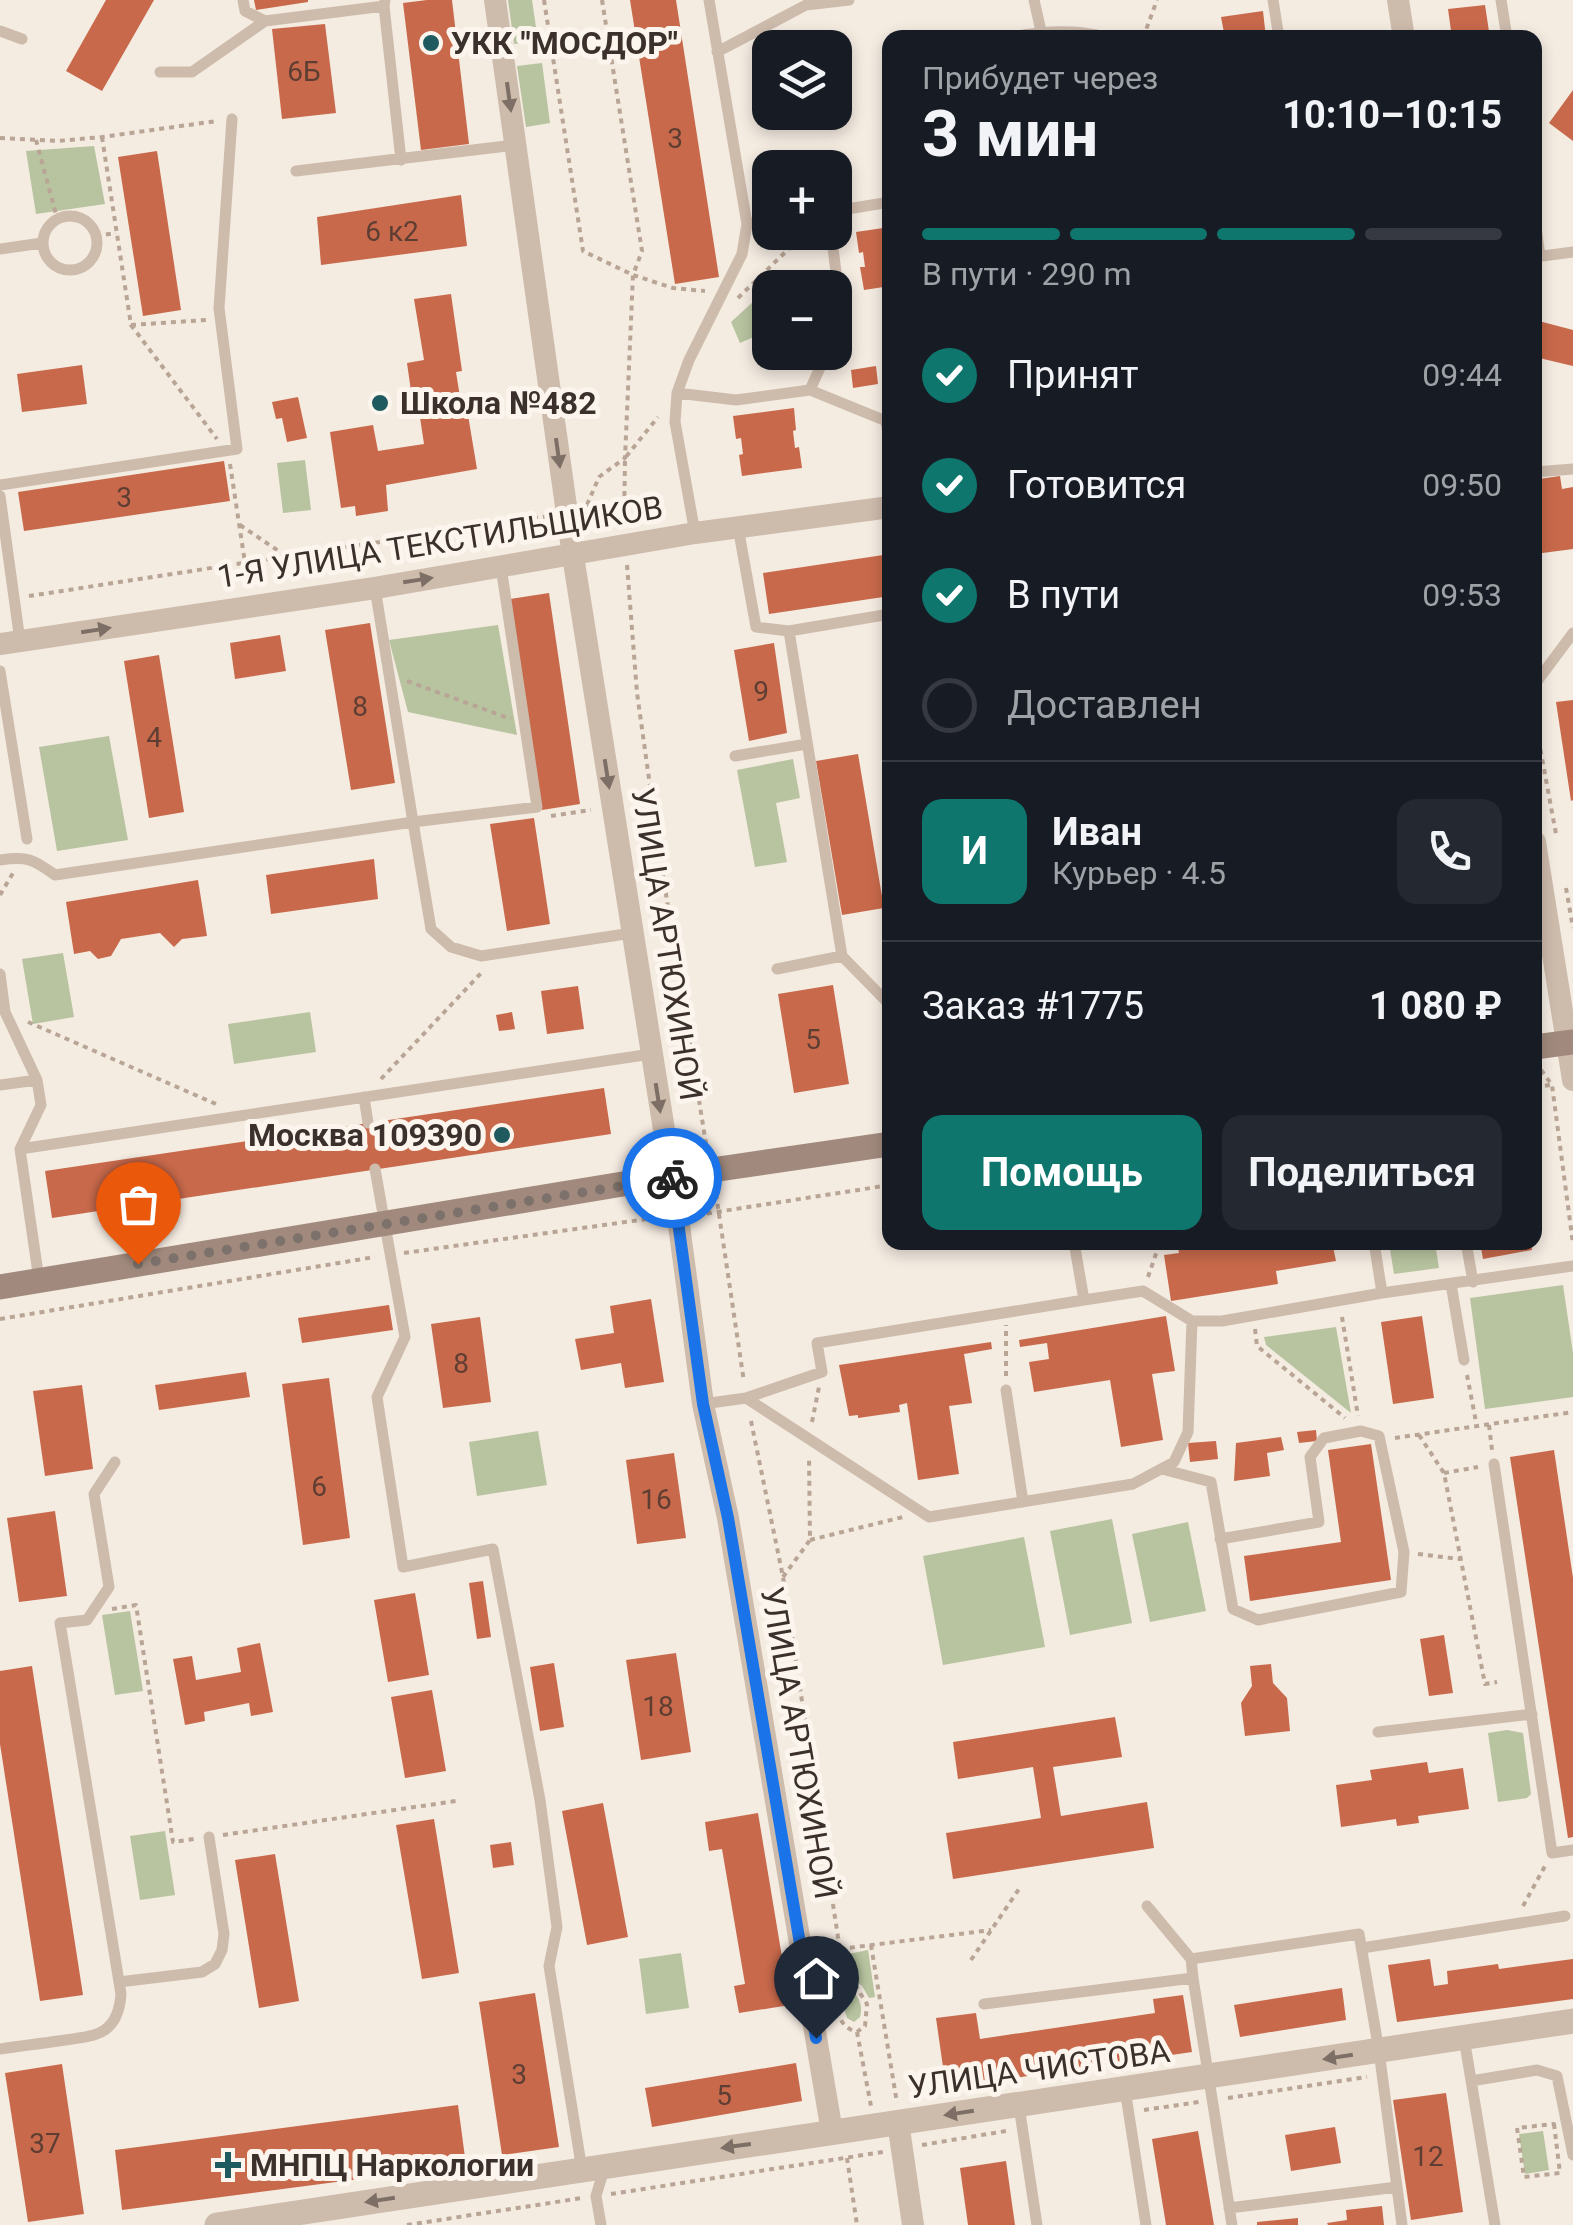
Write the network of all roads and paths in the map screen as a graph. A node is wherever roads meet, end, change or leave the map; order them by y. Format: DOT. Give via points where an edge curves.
graph roads {
  1 [pos="243,0"];
  2 [pos="495,0"];
  3 [pos="544,0"];
  4 [pos="602,0"];
  5 [pos="708,0"];
  6 [pos="848,0"];
  7 [pos="1034,0"];
  8 [pos="1157,0"];
  9 [pos="1274,0"];
  10 [pos="1398,0"];
  11 [pos="1501,0"];
  12 [pos="384,3"];
  13 [pos="265,21"];
  14 [pos="1041,30"];
  15 [pos="1146,30"];
  16 [pos="1279,30"];
  17 [pos="1403,30"];
  18 [pos="1506,30"];
  19 [pos="0,31"];
  20 [pos="22,39"];
  21 [pos="717,52"];
  22 [pos="160,72"];
  23 [pos="232,119"];
  24 [pos="102,137"];
  25 [pos="0,138"];
  26 [pos="36,140"];
  27 [pos="515,145"];
  28 [pos="401,160"];
  29 [pos="296,171"];
  30 [pos="882,203"];
  31 [pos="852,208"];
  32 [pos="57,218"];
  33 [pos="752,223"];
  34 [pos="747,224"];
  35 [pos="116,233"];
  36 [pos="96,236"];
  37 [pos="42,244"];
  38 [pos="0,249"];
  39 [pos="785,250"];
  40 [pos="1573,252"];
  41 [pos="1542,256"];
  42 [pos="634,276"];
  43 [pos="729,297"];
  44 [pos="220,319"];
  45 [pos="131,325"];
  46 [pos="819,370"];
  47 [pos="810,390"];
  48 [pos="677,394"];
  49 [pos="882,416"];
  50 [pos="228,452"];
  51 [pos="626,458"];
  52 [pos="1573,469"];
  53 [pos="1542,471"];
  54 [pos="0,485"];
  55 [pos="0,496"];
  56 [pos="882,508"];
  57 [pos="567,512"];
  58 [pos="1,516"];
  59 [pos="240,525"];
  60 [pos="738,528"];
  61 [pos="696,534"];
  62 [pos="626,545"];
  63 [pos="287,556"];
  64 [pos="573,556"];
  65 [pos="245,563"];
  66 [pos="500,567"];
  67 [pos="375,588"];
  68 [pos="14,599"];
  69 [pos="882,615"];
  70 [pos="789,631"];
  71 [pos="1573,633"];
  72 [pos="10,642"];
  73 [pos="1557,655"];
  74 [pos="1573,661"];
  75 [pos="0,671"];
  76 [pos="388,675"];
  77 [pos="1542,675"];
  78 [pos="525,724"];
  79 [pos="5,736"];
  80 [pos="807,744"];
  81 [pos="735,756"];
  82 [pos="1542,803"];
  83 [pos="537,807"];
  84 [pos="597,809"];
  85 [pos="413,822"];
  86 [pos="1545,838"];
  87 [pos="27,839"];
  88 [pos="0,860"];
  89 [pos="1566,890"];
  90 [pos="1552,930"];
  91 [pos="632,933"];
  92 [pos="500,953"];
  93 [pos="842,956"];
  94 [pos="777,969"];
  95 [pos="0,974"];
  96 [pos="882,995"];
  97 [pos="5,1012"];
  98 [pos="1571,1042"];
  99 [pos="1542,1046"];
  100 [pos="652,1054"];
  101 [pos="1542,1072"];
  102 [pos="37,1080"];
  103 [pos="1573,1080"];
  104 [pos="0,1086"];
  105 [pos="364,1097"];
  106 [pos="242,1115"];
  107 [pos="368,1123"];
  108 [pos="882,1145"];
  109 [pos="20,1149"];
  110 [pos="375,1170"];
  111 [pos="711,1170"];
  112 [pos="672,1176"];
  113 [pos="882,1186"];
  114 [pos="720,1212"];
  115 [pos="654,1218"];
  116 [pos="678,1218"];
  117 [pos="384,1224"];
  118 [pos="1573,1244"];
  119 [pos="1075,1250"];
  120 [pos="1157,1250"];
  121 [pos="1375,1250"];
  122 [pos="1467,1250"];
  123 [pos="390,1254"];
  124 [pos="1573,1266"];
  125 [pos="39,1280"];
  126 [pos="1473,1282"];
  127 [pos="1451,1284"];
  128 [pos="0,1287"];
  129 [pos="1143,1290"];
  130 [pos="1382,1292"];
  131 [pos="1084,1300"];
  132 [pos="1340,1300"];
  133 [pos="1006,1313"];
  134 [pos="1252,1315"];
  135 [pos="0,1319"];
  136 [pos="1192,1321"];
  137 [pos="1464,1360"];
  138 [pos="1006,1390"];
  139 [pos="746,1398"];
  140 [pos="703,1404"];
  141 [pos="1573,1412"];
  142 [pos="1489,1425"];
  143 [pos="1476,1427"];
  144 [pos="1360,1430"];
  145 [pos="1419,1434"];
  146 [pos="1380,1440"];
  147 [pos="115,1462"];
  148 [pos="1494,1464"];
  149 [pos="1162,1468"];
  150 [pos="1444,1472"];
  151 [pos="1022,1502"];
  152 [pos="922,1512"];
  153 [pos="1220,1539"];
  154 [pos="1404,1552"];
  155 [pos="1460,1560"];
  156 [pos="783,1577"];
  157 [pos="92,1613"];
  158 [pos="1497,1682"];
  159 [pos="1532,1714"];
  160 [pos="1378,1732"];
  161 [pos="456,1801"];
  162 [pos="208,1837"];
  163 [pos="1573,1850"];
  164 [pos="1552,1853"];
  165 [pos="1019,1889"];
  166 [pos="1147,1906"];
  167 [pos="1566,1916"];
  168 [pos="1513,1924"];
  169 [pos="991,1930"];
  170 [pos="871,1945"];
  171 [pos="1362,1948"];
  172 [pos="840,1950"];
  173 [pos="1191,1959"];
  174 [pos="971,1960"];
  175 [pos="1194,1978"];
  176 [pos="120,1982"];
  177 [pos="846,1983"];
  178 [pos="880,2002"];
  179 [pos="867,2004"];
  180 [pos="984,2004"];
  181 [pos="1573,2021"];
  182 [pos="857,2032"];
  183 [pos="1464,2038"];
  184 [pos="0,2048"];
  185 [pos="1380,2063"];
  186 [pos="1471,2081"];
  187 [pos="1210,2088"];
  188 [pos="1126,2101"];
  189 [pos="858,2108"];
  190 [pos="898,2112"];
  191 [pos="1021,2116"];
  192 [pos="1517,2128"];
  193 [pos="832,2132"];
  194 [pos="902,2149"];
  195 [pos="1573,2155"];
  196 [pos="846,2158"];
  197 [pos="593,2168"];
  198 [pos="1397,2187"];
  199 [pos="596,2196"];
  200 [pos="1230,2208"];
  201 [pos="230,2224"];
  202 [pos="407,2225"];
  203 [pos="601,2225"];
  204 [pos="857,2225"];
  205 [pos="914,2225"];
  206 [pos="1037,2225"];
  207 [pos="1146,2225"];
  208 [pos="1232,2225"];
  209 [pos="1402,2225"];
  210 [pos="1495,2225"];
  1 -- 13 [label="lane" via="244,11"];
  2 -- 27 [label="street, УЛИЦА АРТЮХИНОЙ, one-way"];
  3 -- 42 [label="path" via="583,251"];
  4 -- 42 [label="path" via="642,252"];
  5 -- 21 [label="lane"];
  6 -- 21 [label="lane" via="806,5"];
  7 -- 14 [label="lane"];
  8 -- 15 [label="path"];
  9 -- 16 [label="lane"];
  10 -- 17 [label="street"];
  11 -- 18 [label="lane"];
  12 -- 13 [label="lane"];
  12 -- 28 [label="lane"];
  13 -- 22 [label="lane" via="192,72"];
  19 -- 20 [label="lane"];
  21 -- 34 [label="lane"];
  23 -- 24 [label="path"];
  23 -- 44 [label="lane"];
  24 -- 26 [label="path"];
  24 -- 35 [label="path"];
  25 -- 26 [label="path"];
  26 -- 32 [label="path"];
  27 -- 28 [label="lane"];
  27 -- 57 [label="street, УЛИЦА АРТЮХИНОЙ, one-way"];
  28 -- 29 [label="lane"];
  30 -- 31 [label="lane"];
  32 -- 36 [label="lane" via="80,217"];
  32 -- 37 [label="lane"];
  33 -- 34 [label="lane"];
  34 -- 43 [label="lane"];
  35 -- 36 [label="path"];
  35 -- 45 [label="path"];
  36 -- 37 [label="lane" via="92,258 70,270 54,265"];
  37 -- 38 [label="lane"];
  39 -- 43 [label="path"];
  40 -- 41 [label="lane"];
  42 -- 43 [label="path"];
  42 -- 51 [label="path"];
  43 -- 48 [label="lane" via="689,360"];
  44 -- 45 [label="path"];
  44 -- 50 [label="lane" via="238,449"];
  45 -- 50 [label="path"];
  46 -- 47 [label="lane"];
  47 -- 48 [label="lane" via="736,400"];
  47 -- 49 [label="lane"];
  48 -- 51 [label="path"];
  48 -- 61 [label="lane" via="674,422"];
  50 -- 54 [label="lane"];
  50 -- 59 [label="path"];
  51 -- 57 [label="path" via="599,477 587,505"];
  51 -- 62 [label="path"];
  52 -- 53 [label="lane"];
  55 -- 58 [label="lane"];
  56 -- 60 [label="street, 1-Я УЛИЦА ТЕКСТИЛЬЩИКОВ"];
  57 -- 63 [label="path"];
  57 -- 64 [label="street, УЛИЦА АРТЮХИНОЙ"];
  58 -- 68 [label="lane"];
  59 -- 63 [label="path"];
  59 -- 65 [label="path"];
  60 -- 61 [label="street, 1-Я УЛИЦА ТЕКСТИЛЬЩИКОВ"];
  60 -- 70 [label="lane" via="756,627"];
  61 -- 62 [label="street, 1-Я УЛИЦА ТЕКСТИЛЬЩИКОВ"];
  62 -- 64 [label="street, 1-Я УЛИЦА ТЕКСТИЛЬЩИКОВ"];
  62 -- 111 [label="path" via="637,693"];
  63 -- 65 [label="path"];
  64 -- 66 [label="street, 1-Я УЛИЦА ТЕКСТИЛЬЩИКОВ"];
  64 -- 91 [label="street, УЛИЦА АРТЮХИНОЙ, one-way"];
  65 -- 68 [label="path"];
  67 -- 66 [label="street, 1-Я УЛИЦА ТЕКСТИЛЬЩИКОВ, one-way"];
  66 -- 78 [label="lane"];
  72 -- 67 [label="street, 1-Я УЛИЦА ТЕКСТИЛЬЩИКОВ, one-way"];
  67 -- 76 [label="lane"];
  68 -- 72 [label="lane"];
  69 -- 70 [label="lane"];
  70 -- 80 [label="lane"];
  71 -- 73 [label="lane"];
  73 -- 74 [label="lane"];
  73 -- 77 [label="lane"];
  75 -- 79 [label="lane"];
  76 -- 78 [label="path"];
  76 -- 85 [label="lane"];
  78 -- 83 [label="lane"];
  79 -- 87 [label="lane"];
  80 -- 81 [label="lane"];
  80 -- 93 [label="lane"];
  82 -- 86 [label="path"];
  83 -- 84 [label="path" via="544,817"];
  83 -- 85 [label="lane"];
  85 -- 88 [label="lane" via="55,875 22,857"];
  85 -- 92 [label="lane" via="431,929 451,948"];
  86 -- 90 [label="street"];
  89 -- 90 [label="path"];
  90 -- 98 [label="street"];
  91 -- 92 [label="lane"];
  91 -- 100 [label="street, УЛИЦА АРТЮХИНОЙ"];
  92 -- 105 [label="path"];
  93 -- 94 [label="lane"];
  93 -- 96 [label="lane"];
  95 -- 97 [label="lane"];
  97 -- 102 [label="lane"];
  97 -- 106 [label="path"];
  98 -- 99 [label="main road"];
  98 -- 103 [label="street"];
  100 -- 105 [label="lane"];
  100 -- 112 [label="street, УЛИЦА АРТЮХИНОЙ, one-way"];
  101 -- 118 [label="path" via="1552,1085"];
  102 -- 104 [label="lane"];
  102 -- 109 [label="lane" via="41,1105"];
  105 -- 106 [label="lane"];
  105 -- 107 [label="lane"];
  106 -- 109 [label="lane"];
  108 -- 111 [label="main road"];
  109 -- 125 [label="lane"];
  110 -- 117 [label="lane"];
  111 -- 112 [label="main road"];
  111 -- 114 [label="path"];
  112 -- 116 [label="street, УЛИЦА АРТЮХИНОЙ"];
  112 -- 117 [label="main road"];
  113 -- 114 [label="path"];
  114 -- 116 [label="path"];
  114 -- 139 [label="path"];
  115 -- 123 [label="path"];
  116 -- 140 [label="street, УЛИЦА АРТЮХИНОЙ"];
  117 -- 123 [label="lane"];
  117 -- 125 [label="main road"];
  119 -- 131 [label="lane"];
  120 -- 129 [label="path"];
  121 -- 130 [label="lane"];
  122 -- 126 [label="lane"];
  123 -- 135 [label="path"];
  123 -- 197 [label="lane" via="405,1337 377,1396 402,1567 493,1549 540,1800 557,1927 550,1966"];
  124 -- 126 [label="lane"];
  125 -- 128 [label="main road"];
  126 -- 127 [label="lane"];
  127 -- 130 [label="lane"];
  127 -- 137 [label="lane"];
  129 -- 131 [label="lane"];
  129 -- 136 [label="lane"];
  130 -- 132 [label="lane"];
  131 -- 133 [label="lane"];
  132 -- 134 [label="lane"];
  132 -- 144 [label="path"];
  133 -- 138 [label="path"];
  133 -- 139 [label="lane" via="817,1343 822,1372"];
  134 -- 136 [label="lane"];
  134 -- 144 [label="path" via="1258,1346"];
  136 -- 149 [label="lane" via="1188,1432 1174,1462"];
  137 -- 143 [label="path"];
  138 -- 151 [label="lane"];
  139 -- 140 [label="lane"];
  139 -- 152 [label="lane"];
  139 -- 156 [label="path"];
  140 -- 193 [label="street, УЛИЦА АРТЮХИНОЙ"];
  141 -- 142 [label="path"];
  142 -- 143 [label="path"];
  142 -- 148 [label="path"];
  143 -- 145 [label="path"];
  144 -- 146 [label="lane"];
  144 -- 153 [label="lane" via="1324,1438 1310,1457 1319,1522"];
  145 -- 146 [label="path"];
  145 -- 150 [label="path"];
  146 -- 154 [label="lane"];
  147 -- 157 [label="lane" via="94,1494 109,1587"];
  148 -- 150 [label="path"];
  148 -- 159 [label="lane"];
  149 -- 151 [label="lane" via="1133,1484"];
  149 -- 153 [label="lane" via="1211,1482"];
  150 -- 155 [label="path"];
  151 -- 152 [label="lane" via="929,1517"];
  152 -- 156 [label="path" via="810,1540"];
  153 -- 154 [label="lane" via="1233,1609 1258,1620 1401,1592"];
  154 -- 155 [label="path"];
  155 -- 158 [label="path" via="1484,1684"];
  156 -- 172 [label="path"];
  157 -- 162 [label="path" via="136,1605 173,1842"];
  157 -- 176 [label="lane" via="60,1624"];
  159 -- 160 [label="lane"];
  159 -- 164 [label="lane"];
  161 -- 162 [label="path"];
  162 -- 176 [label="lane" via="224,1934 215,1964 202,1972"];
  163 -- 164 [label="lane"];
  164 -- 168 [label="path"];
  165 -- 169 [label="path"];
  166 -- 173 [label="lane"];
  167 -- 168 [label="lane"];
  168 -- 171 [label="lane"];
  169 -- 170 [label="path"];
  169 -- 174 [label="path"];
  170 -- 172 [label="path"];
  170 -- 178 [label="path"];
  171 -- 173 [label="lane" via="1359,1934"];
  171 -- 185 [label="lane"];
  172 -- 177 [label="path"];
  173 -- 175 [label="lane"];
  175 -- 180 [label="lane"];
  175 -- 187 [label="lane"];
  176 -- 184 [label="lane" via="120,2010 95,2036"];
  177 -- 179 [label="path"];
  177 -- 182 [label="path" via="837,2010"];
  178 -- 179 [label="path"];
  178 -- 190 [label="path"];
  179 -- 182 [label="path" via="865,2026"];
  181 -- 183 [label="street, УЛИЦА ЧИСТОВА"];
  182 -- 189 [label="path" via="870,2106"];
  183 -- 185 [label="street, УЛИЦА ЧИСТОВА"];
  183 -- 186 [label="lane"];
  185 -- 187 [label="street, УЛИЦА ЧИСТОВА, one-way"];
  185 -- 187 [label="path"];
  185 -- 198 [label="lane"];
  186 -- 195 [label="lane" via="1537,2070 1557,2076"];
  186 -- 210 [label="lane"];
  187 -- 188 [label="street, УЛИЦА ЧИСТОВА"];
  187 -- 188 [label="path"];
  187 -- 200 [label="lane"];
  188 -- 191 [label="street, УЛИЦА ЧИСТОВА"];
  188 -- 207 [label="lane"];
  191 -- 190 [label="street, УЛИЦА ЧИСТОВА, one-way"];
  190 -- 193 [label="street, УЛИЦА ЧИСТОВА"];
  190 -- 194 [label="street"];
  191 -- 194 [label="path"];
  191 -- 206 [label="lane"];
  192 -- 192 [label="path" via="1554,2124 1560,2173 1524,2177"];
  193 -- 197 [label="street, УЛИЦА ЧИСТОВА, one-way"];
  194 -- 196 [label="path"];
  194 -- 205 [label="street"];
  196 -- 199 [label="path"];
  196 -- 204 [label="path"];
  197 -- 199 [label="lane"];
  197 -- 201 [label="street, УЛИЦА ЧИСТОВА, one-way"];
  198 -- 200 [label="lane"];
  198 -- 209 [label="lane"];
  199 -- 202 [label="path"];
  199 -- 203 [label="lane"];
  200 -- 208 [label="lane"];
}
